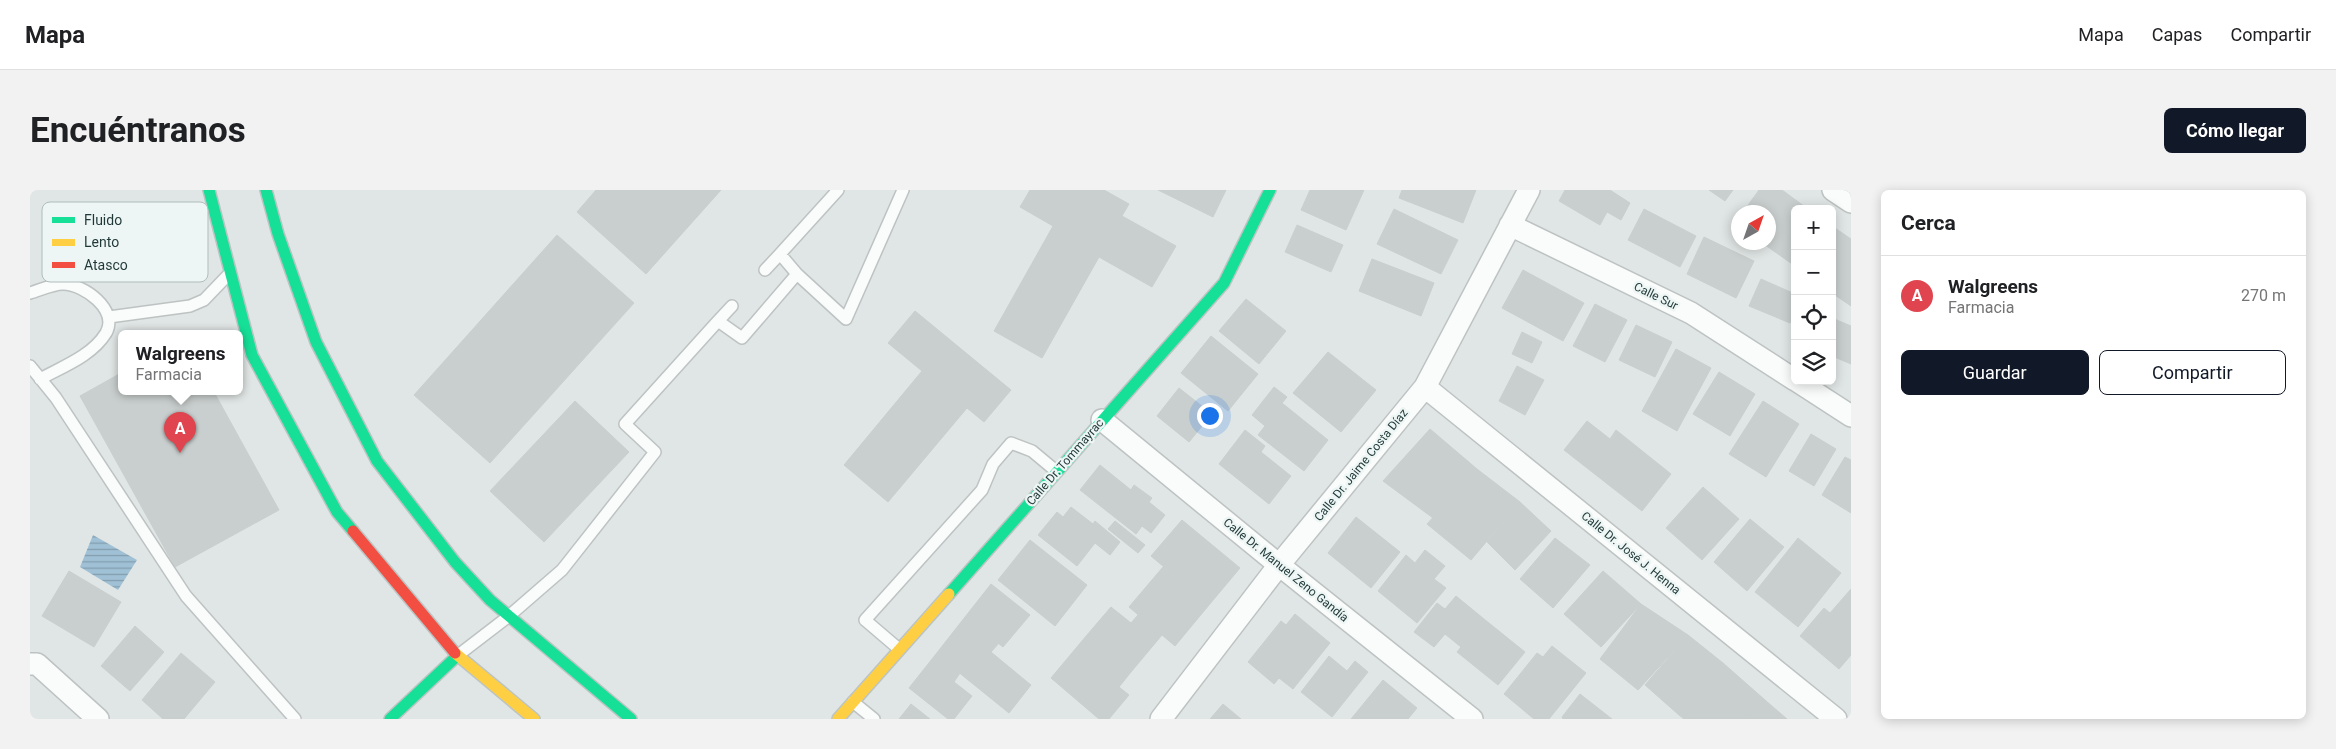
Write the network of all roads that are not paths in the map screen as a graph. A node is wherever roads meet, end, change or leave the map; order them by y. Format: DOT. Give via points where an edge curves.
graph roads {
  1 [pos="209,190"];
  2 [pos="266,190"];
  3 [pos="838,190"];
  4 [pos="903,190"];
  5 [pos="1270,190"];
  6 [pos="1529,190"];
  7 [pos="1833,190"];
  8 [pos="1851,202"];
  9 [pos="1510,225"];
  10 [pos="780,254"];
  11 [pos="765,270"];
  12 [pos="231,273"];
  13 [pos="797,274"];
  14 [pos="30,293"];
  15 [pos="732,306"];
  16 [pos="109,317"];
  17 [pos="718,321"];
  18 [pos="30,366"];
  19 [pos="1791,378"];
  20 [pos="40,379"];
  21 [pos="1802,385"];
  22 [pos="1425,387"];
  23 [pos="1851,416"];
  24 [pos="1102,420"];
  25 [pos="1056,471"];
  26 [pos="1279,565"];
  27 [pos="509,616"];
  28 [pos="900,649"];
  29 [pos="458,656"];
  30 [pos="30,664"];
  31 [pos="853,702"];
  32 [pos="98,719"];
  33 [pos="295,719"];
  34 [pos="390,719"];
  35 [pos="534,719"];
  36 [pos="631,719"];
  37 [pos="838,719"];
  38 [pos="874,719"];
  39 [pos="1161,719"];
  40 [pos="1472,719"];
  41 [pos="1836,719"];
  1 -- 12 [label="main road"];
  2 -- 27 [label="main road" via="316,342 377,461 455,562"];
  3 -- 10 [label="lane"];
  4 -- 13 [label="lane" via="846,319"];
  5 -- 24 [label="main road, Calle Dr. Tommayrac" via="1224,283"];
  6 -- 9 [label="street, Calle Dr. Jaime Costa Díaz"];
  7 -- 8 [label="street"];
  9 -- 19 [label="street, Calle Sur" via="1691,313"];
  9 -- 22 [label="street, Calle Dr. Jaime Costa Díaz"];
  10 -- 11 [label="lane"];
  10 -- 13 [label="lane"];
  12 -- 16 [label="lane" via="204,300 190,306"];
  12 -- 29 [label="main road" via="252,355 337,512"];
  13 -- 17 [label="lane" via="742,338"];
  14 -- 16 [label="lane" via="61,284 78,286 99,301"];
  15 -- 17 [label="lane"];
  16 -- 20 [label="lane" via="107,332 89,352"];
  17 -- 27 [label="lane" via="624,424 655,452 562,570"];
  18 -- 20 [label="lane"];
  20 -- 33 [label="lane" via="56,398 186,596"];
  21 -- 23 [label="street, Calle Sur"];
  22 -- 26 [label="street, Calle Dr. Jaime Costa Díaz"];
  22 -- 41 [label="street, Calle Dr. José J. Henna"];
  24 -- 25 [label="main road, Calle Dr. Tommayrac"];
  24 -- 26 [label="street, Calle Dr. Manuel Zeno Gandía"];
  25 -- 28 [label="main road, Calle Dr. Tommayrac"];
  25 -- 28 [label="lane" via="1032,450 1011,443 993,464 982,490 865,620"];
  26 -- 39 [label="street, Calle Dr. Jaime Costa Díaz"];
  26 -- 40 [label="street, Calle Dr. Manuel Zeno Gandía"];
  27 -- 29 [label="lane"];
  27 -- 36 [label="main road"];
  28 -- 31 [label="main road, Calle Dr. Tommayrac"];
  29 -- 34 [label="main road"];
  29 -- 35 [label="main road"];
  30 -- 32 [label="street" via="37,664"];
  31 -- 37 [label="main road, Calle Dr. Tommayrac"];
  31 -- 38 [label="lane"];
}
